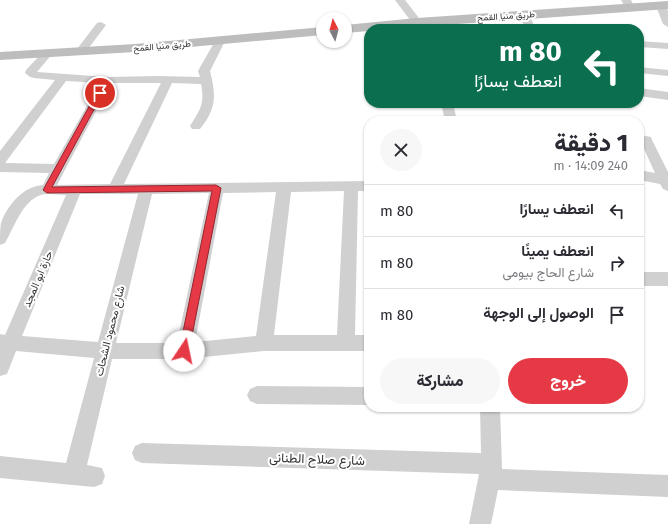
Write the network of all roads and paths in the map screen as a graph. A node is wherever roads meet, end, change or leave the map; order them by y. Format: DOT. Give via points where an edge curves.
graph roads {
  1 [pos="400,0"];
  2 [pos="628,4"];
  3 [pos="664,6"];
  4 [pos="525,15"];
  5 [pos="421,24"];
  6 [pos="528,24"];
  7 [pos="668,24"];
  8 [pos="102,25"];
  9 [pos="364,28"];
  10 [pos="352,29"];
  11 [pos="316,32"];
  12 [pos="220,41"];
  13 [pos="644,44"];
  14 [pos="668,46"];
  15 [pos="81,51"];
  16 [pos="48,53"];
  17 [pos="0,56"];
  18 [pos="644,71"];
  19 [pos="668,73"];
  20 [pos="62,78"];
  21 [pos="107,80"];
  22 [pos="168,80"];
  23 [pos="207,81"];
  24 [pos="644,93"];
  25 [pos="668,96"];
  26 [pos="196,126"];
  27 [pos="646,140"];
  28 [pos="0,160"];
  29 [pos="0,167"];
  30 [pos="58,169"];
  31 [pos="644,176"];
  32 [pos="666,183"];
  33 [pos="351,186"];
  34 [pos="364,186"];
  35 [pos="284,187"];
  36 [pos="216,188"];
  37 [pos="115,189"];
  38 [pos="146,189"];
  39 [pos="75,190"];
  40 [pos="40,191"];
  41 [pos="0,239"];
  42 [pos="644,279"];
  43 [pos="668,280"];
  44 [pos="264,342"];
  45 [pos="5,343"];
  46 [pos="346,343"];
  47 [pos="364,344"];
  48 [pos="105,351"];
  49 [pos="184,351"];
  50 [pos="0,368"];
  51 [pos="257,395"];
  52 [pos="364,396"];
  53 [pos="490,412"];
  54 [pos="142,453"];
  55 [pos="0,467"];
  56 [pos="491,472"];
  57 [pos="668,486"];
  58 [pos="480,524"];
  1 -- 5 [label="street"];
  2 -- 3 [label="main road, طريق منيا القمح"];
  2 -- 4 [label="main road, طريق منيا القمح"];
  3 -- 7 [label="street"];
  4 -- 5 [label="main road, طريق منيا القمح"];
  4 -- 6 [label="street"];
  8 -- 15 [label="street"];
  9 -- 10 [label="main road, طريق منيا القمح"];
  11 -- 12 [label="main road, طريق منيا القمح"];
  12 -- 15 [label="main road, طريق منيا القمح"];
  12 -- 23 [label="street" via="204,71"];
  13 -- 14 [label="street"];
  15 -- 16 [label="main road, طريق منيا القمح"];
  16 -- 17 [label="main road, طريق منيا القمح"];
  16 -- 20 [label="street" via="32,73"];
  18 -- 19 [label="street"];
  20 -- 21 [label="street"];
  20 -- 28 [label="street"];
  21 -- 22 [label="street"];
  21 -- 30 [label="street"];
  22 -- 23 [label="street"];
  22 -- 37 [label="street"];
  23 -- 26 [label="street" via="207,109 205,117"];
  24 -- 25 [label="street"];
  27 -- 32 [label="street"];
  29 -- 30 [label="street"];
  30 -- 40 [label="street"];
  31 -- 32 [label="street"];
  33 -- 34 [label="street"];
  33 -- 35 [label="street"];
  33 -- 46 [label="street"];
  35 -- 36 [label="street"];
  35 -- 44 [label="street"];
  36 -- 38 [label="street"];
  36 -- 49 [label="street"];
  37 -- 38 [label="street"];
  37 -- 39 [label="street"];
  38 -- 48 [label="street, شارع محمود الشحات"];
  39 -- 40 [label="street"];
  39 -- 45 [label="street, حارة ابو المجد"];
  40 -- 41 [label="street" via="23,199"];
  42 -- 43 [label="street"];
  44 -- 46 [label="street"];
  44 -- 49 [label="street"];
  45 -- 48 [label="street"];
  45 -- 50 [label="street, حارة ابو المجد"];
  46 -- 47 [label="street"];
  48 -- 49 [label="street"];
  48 -- 55 [label="street, شارع محمود الشحات" via="84,475"];
  51 -- 52 [label="street"];
  53 -- 56 [label="street"];
  54 -- 56 [label="street, شارع صلاح الطنانى"];
  56 -- 57 [label="street, شارع صلاح الطنانى"];
  56 -- 58 [label="street"];
}
